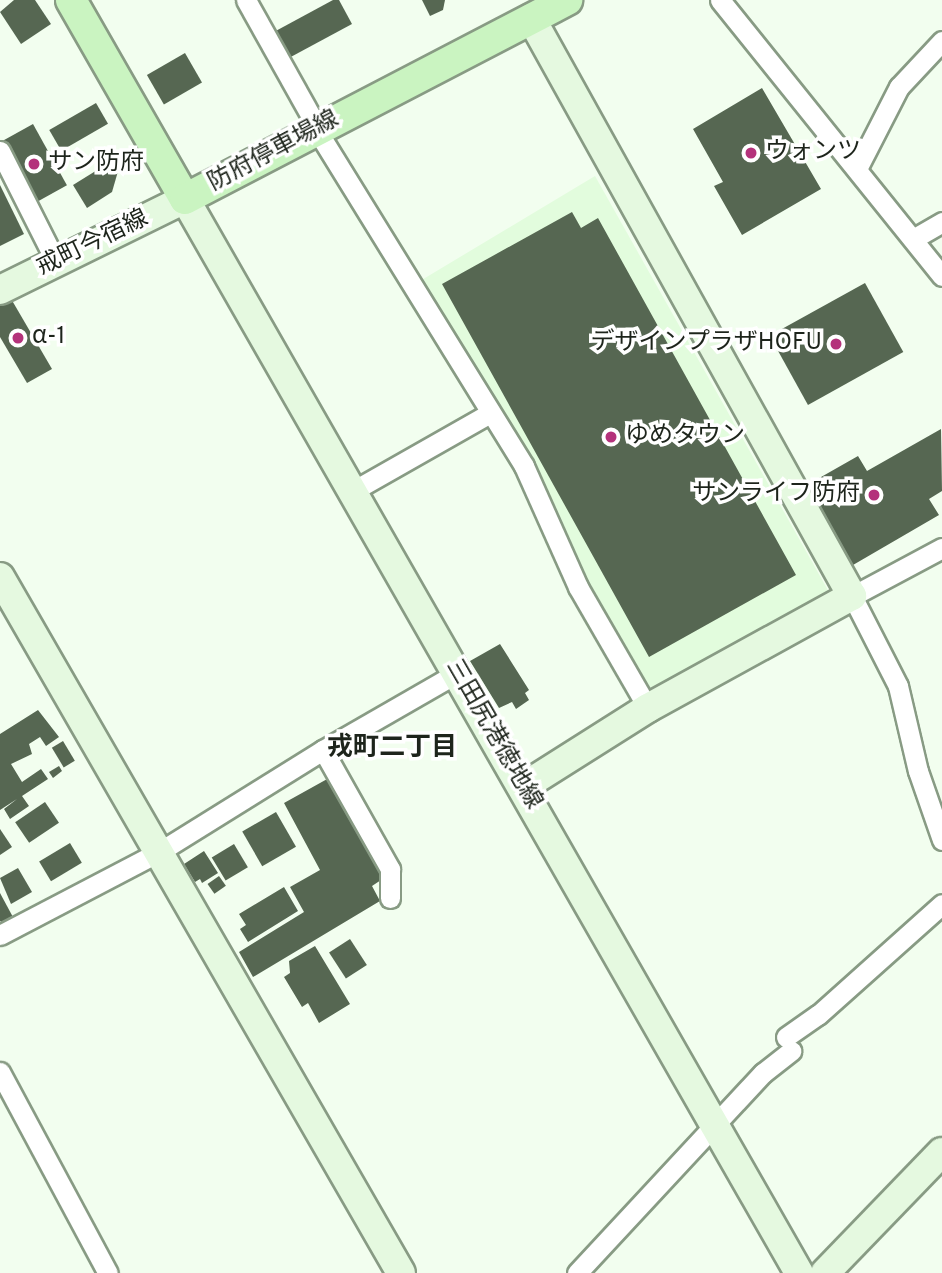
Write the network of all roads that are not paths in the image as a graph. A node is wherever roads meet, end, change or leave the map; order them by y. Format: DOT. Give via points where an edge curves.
graph roads {
  1 [pos="71,0"];
  2 [pos="246,0"];
  3 [pos="567,0"];
  4 [pos="720,0"];
  5 [pos="531,18"];
  6 [pos="942,41"];
  7 [pos="314,123"];
  8 [pos="0,151"];
  9 [pos="858,167"];
  10 [pos="185,199"];
  11 [pos="942,222"];
  12 [pos="913,239"];
  13 [pos="56,262"];
  14 [pos="942,276"];
  15 [pos="0,290"];
  16 [pos="490,413"];
  17 [pos="351,492"];
  18 [pos="942,548"];
  19 [pos="0,577"];
  20 [pos="852,596"];
  21 [pos="457,674"];
  22 [pos="648,708"];
  23 [pos="323,750"];
  24 [pos="523,787"];
  25 [pos="942,841"];
  26 [pos="159,852"];
  27 [pos="390,898"];
  28 [pos="942,904"];
  29 [pos="0,935"];
  30 [pos="0,1072"];
  31 [pos="714,1126"];
  32 [pos="942,1152"];
  33 [pos="108,1273"];
  34 [pos="401,1273"];
  35 [pos="578,1273"];
  36 [pos="799,1273"];
  37 [pos="825,1273"];
  1 -- 10 [label="main road, 防府停車場線"];
  2 -- 7 [label="street"];
  3 -- 5 [label="main road, 防府停車場線"];
  4 -- 9 [label="street"];
  5 -- 7 [label="main road, 防府停車場線"];
  5 -- 20 [label="street"];
  6 -- 9 [label="street" via="899,88"];
  7 -- 10 [label="main road, 防府停車場線"];
  7 -- 16 [label="street"];
  8 -- 13 [label="street"];
  9 -- 12 [label="street"];
  10 -- 13 [label="street, 戒町今宿線"];
  10 -- 17 [label="street, 三田尻港徳地線"];
  11 -- 12 [label="street"];
  12 -- 14 [label="street"];
  13 -- 15 [label="street, 戒町今宿線"];
  16 -- 17 [label="street"];
  16 -- 22 [label="street" via="524,466 578,587"];
  17 -- 21 [label="street, 三田尻港徳地線"];
  18 -- 20 [label="street"];
  19 -- 26 [label="street"];
  20 -- 22 [label="street"];
  20 -- 25 [label="street" via="898,686 918,771"];
  21 -- 23 [label="street"];
  21 -- 24 [label="street, 三田尻港徳地線"];
  22 -- 24 [label="street"];
  23 -- 26 [label="street"];
  23 -- 27 [label="street" via="390,869"];
  24 -- 31 [label="street, 三田尻港徳地線"];
  26 -- 29 [label="street"];
  26 -- 34 [label="street"];
  28 -- 31 [label="street" via="818,1015"];
  30 -- 33 [label="street"];
  31 -- 35 [label="street"];
  31 -- 36 [label="street, 三田尻港徳地線"];
  32 -- 37 [label="street"];
}
